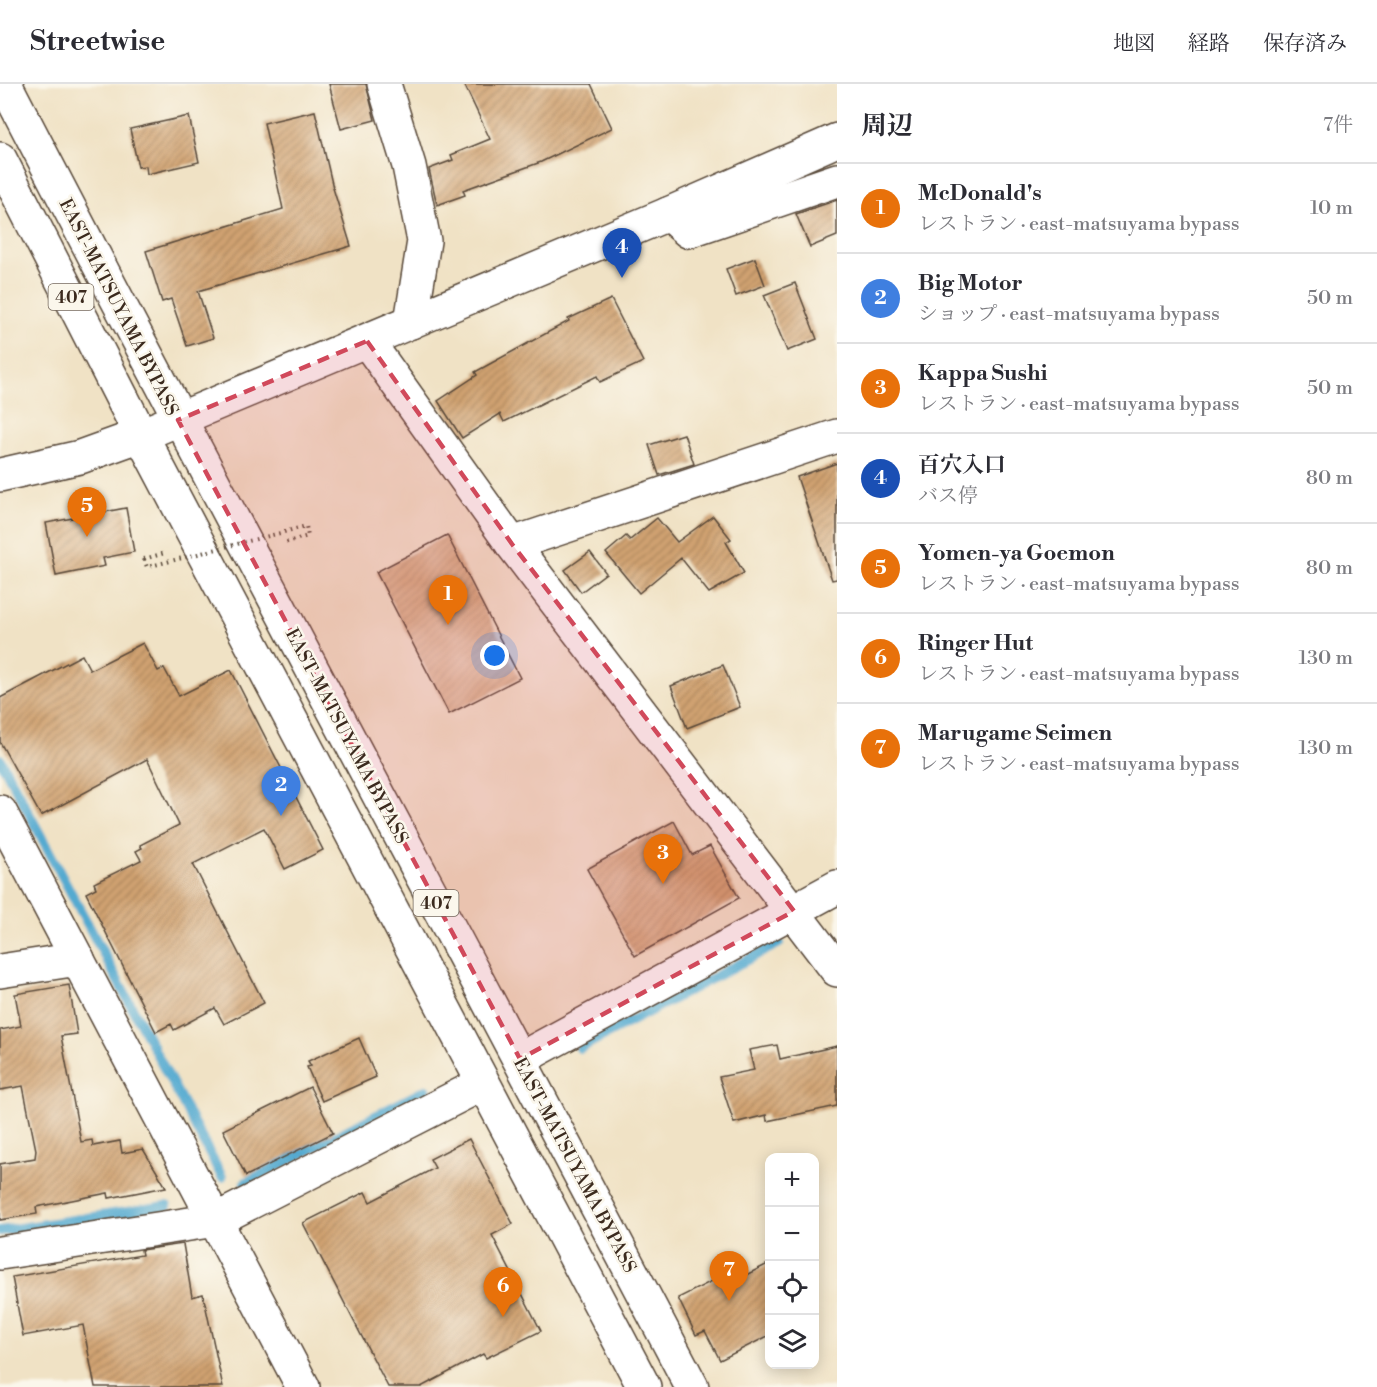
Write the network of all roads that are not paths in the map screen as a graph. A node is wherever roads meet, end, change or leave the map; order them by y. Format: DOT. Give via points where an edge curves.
graph roads {
  1 [pos="5,84"];
  2 [pos="384,84"];
  3 [pos="837,140"];
  4 [pos="0,159"];
  5 [pos="837,180"];
  6 [pos="668,214"];
  7 [pos="411,322"];
  8 [pos="367,341"];
  9 [pos="178,420"];
  10 [pos="141,435"];
  11 [pos="837,436"];
  12 [pos="0,475"];
  13 [pos="512,544"];
  14 [pos="0,812"];
  15 [pos="837,887"];
  16 [pos="794,911"];
  17 [pos="78,959"];
  18 [pos="837,970"];
  19 [pos="0,971"];
  20 [pos="520,1059"];
  21 [pos="482,1084"];
  22 [pos="216,1220"];
  23 [pos="0,1253"];
  24 [pos="303,1387"];
  25 [pos="644,1387"];
  26 [pos="692,1387"];
  1 -- 9 [label="main road, EAST-MATSUYAMA BYPASS / 407"];
  2 -- 7 [label="main road" via="409,166 424,241"];
  3 -- 6 [label="main road"];
  4 -- 10 [label="main road, 407"];
  5 -- 6 [label="main road" via="688,231"];
  6 -- 7 [label="main road"];
  7 -- 8 [label="main road"];
  8 -- 9 [label="main road"];
  8 -- 13 [label="main road"];
  9 -- 10 [label="main road"];
  9 -- 20 [label="main road, EAST-MATSUYAMA BYPASS / 407"];
  10 -- 12 [label="main road" via="80,457"];
  10 -- 21 [label="main road, 407"];
  11 -- 13 [label="main road"];
  13 -- 16 [label="main road"];
  14 -- 17 [label="main road"];
  15 -- 16 [label="main road"];
  16 -- 18 [label="main road"];
  16 -- 20 [label="main road"];
  17 -- 19 [label="main road"];
  17 -- 22 [label="main road"];
  20 -- 26 [label="main road, EAST-MATSUYAMA BYPASS / 407"];
  21 -- 22 [label="main road"];
  21 -- 25 [label="main road, 407"];
  22 -- 23 [label="main road"];
  22 -- 24 [label="main road"];
}
